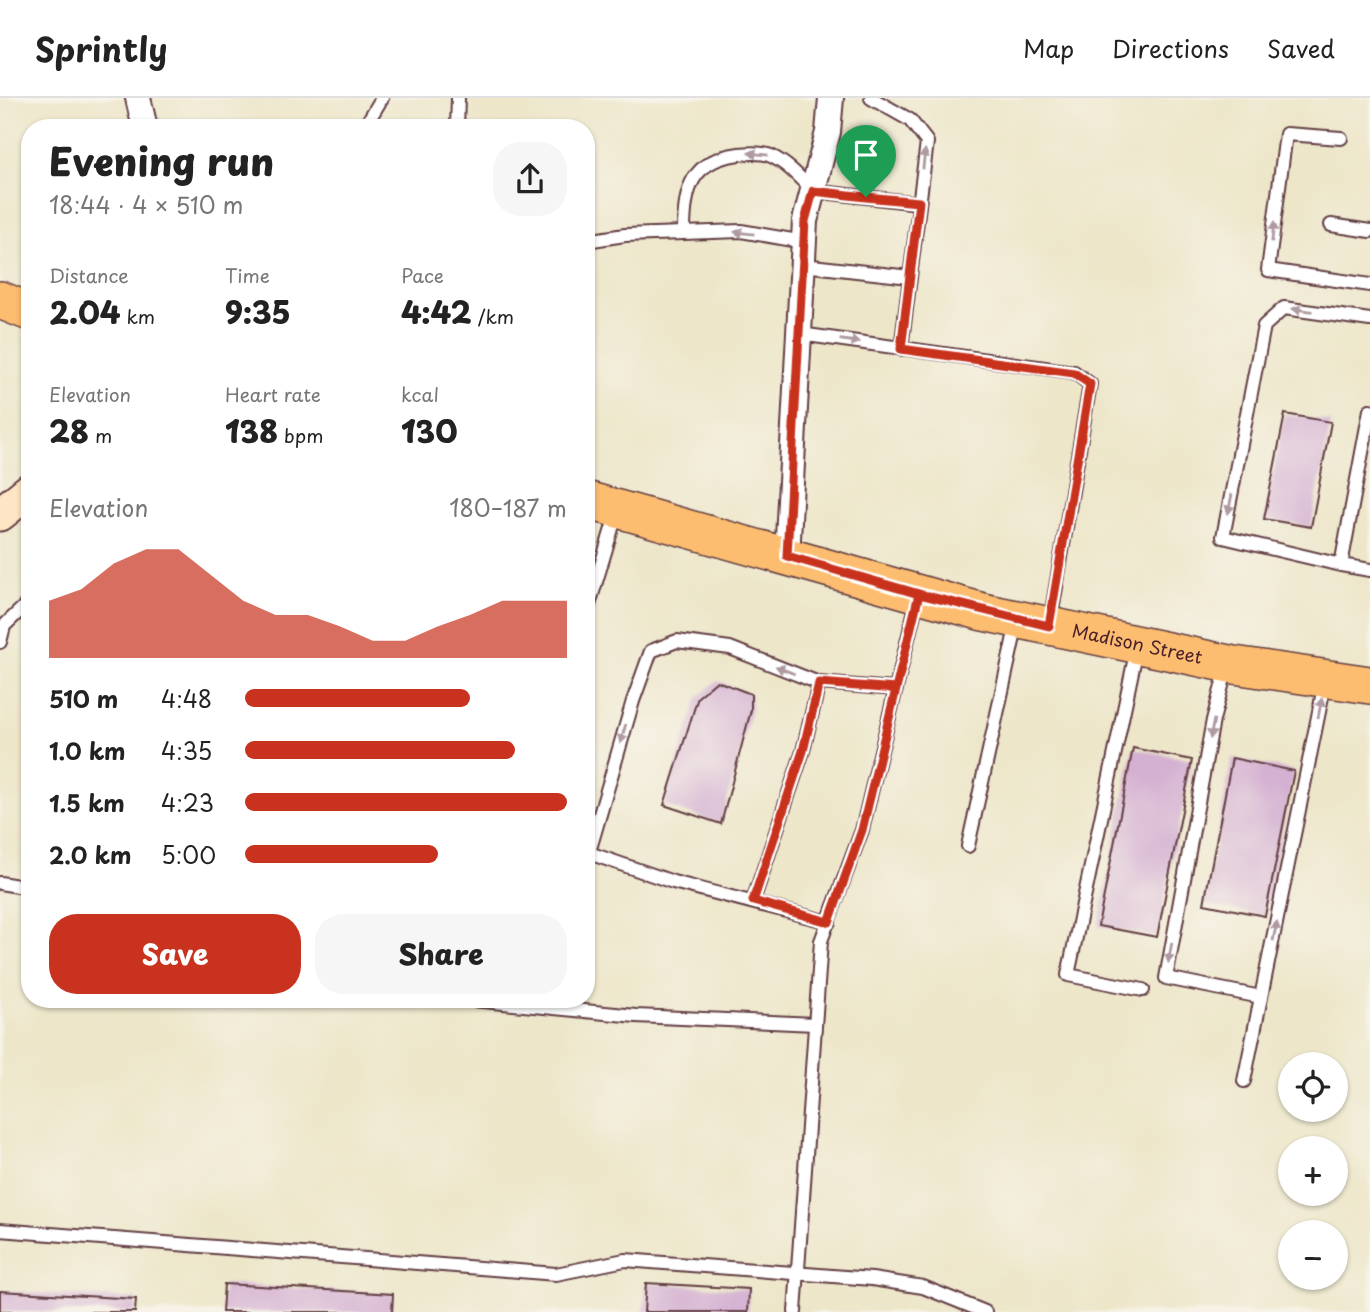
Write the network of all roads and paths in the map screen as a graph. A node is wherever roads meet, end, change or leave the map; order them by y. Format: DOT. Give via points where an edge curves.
graph roads {
  1 [pos="138,98"];
  2 [pos="382,98"];
  3 [pos="458,98"];
  4 [pos="831,98"];
  5 [pos="871,98"];
  6 [pos="143,119"];
  7 [pos="369,119"];
  8 [pos="457,119"];
  9 [pos="1341,138"];
  10 [pos="813,191"];
  11 [pos="919,202"];
  12 [pos="1331,225"];
  13 [pos="1370,231"];
  14 [pos="684,232"];
  15 [pos="595,240"];
  16 [pos="803,254"];
  17 [pos="909,277"];
  18 [pos="1370,285"];
  19 [pos="0,300"];
  20 [pos="21,308"];
  21 [pos="1370,320"];
  22 [pos="800,334"];
  23 [pos="901,349"];
  24 [pos="1370,410"];
  25 [pos="21,497"];
  26 [pos="602,505"];
  27 [pos="0,514"];
  28 [pos="595,553"];
  29 [pos="787,556"];
  30 [pos="1341,565"];
  31 [pos="1370,570"];
  32 [pos="919,594"];
  33 [pos="21,610"];
  34 [pos="1034,622"];
  35 [pos="0,642"];
  36 [pos="1138,644"];
  37 [pos="1228,663"];
  38 [pos="1326,678"];
  39 [pos="819,683"];
  40 [pos="1370,685"];
  41 [pos="896,689"];
  42 [pos="595,829"];
  43 [pos="968,846"];
  44 [pos="595,854"];
  45 [pos="0,883"];
  46 [pos="21,886"];
  47 [pos="753,901"];
  48 [pos="829,922"];
  49 [pos="1143,990"];
  50 [pos="1261,998"];
  51 [pos="552,1008"];
  52 [pos="815,1024"];
  53 [pos="1244,1082"];
  54 [pos="0,1230"];
  55 [pos="798,1273"];
  56 [pos="795,1312"];
  57 [pos="985,1312"];
  1 -- 6 [label="street"];
  2 -- 7 [label="lane"];
  3 -- 8 [label="lane"];
  4 -- 10 [label="street" via="828,132"];
  11 -- 5 [label="lane, one-way" via="927,142 910,120"];
  18 -- 9 [label="lane, one-way" via="1268,270 1286,134"];
  10 -- 11 [label="lane"];
  10 -- 14 [label="lane, one-way" via="791,168 769,155 718,156 703,166 690,184"];
  10 -- 16 [label="street"];
  11 -- 17 [label="lane"];
  12 -- 13 [label="lane"];
  14 -- 15 [label="lane"];
  16 -- 14 [label="lane, one-way" via="741,231"];
  16 -- 17 [label="lane"];
  16 -- 22 [label="street"];
  17 -- 23 [label="lane"];
  19 -- 20 [label="main road"];
  21 -- 30 [label="lane, one-way" via="1284,308 1264,326 1223,537"];
  22 -- 23 [label="lane, one-way"];
  22 -- 29 [label="street"];
  23 -- 34 [label="lane" via="1074,373 1090,384"];
  24 -- 30 [label="lane"];
  25 -- 27 [label="main road"];
  26 -- 28 [label="lane"];
  26 -- 29 [label="main road, Madison Street"];
  29 -- 32 [label="main road, Madison Street"];
  30 -- 31 [label="lane"];
  32 -- 34 [label="main road, Madison Street"];
  32 -- 41 [label="lane"];
  33 -- 35 [label="lane" via="4,626"];
  34 -- 36 [label="main road, Madison Street"];
  34 -- 43 [label="lane"];
  36 -- 37 [label="main road, Madison Street"];
  36 -- 49 [label="lane" via="1068,975"];
  37 -- 38 [label="main road, Madison Street"];
  37 -- 50 [label="lane, one-way" via="1213,720 1166,978"];
  38 -- 40 [label="main road, Madison Street"];
  50 -- 38 [label="lane, one-way"];
  39 -- 41 [label="lane"];
  39 -- 42 [label="lane, one-way" via="730,648 677,641 651,651"];
  39 -- 47 [label="lane" via="803,751"];
  41 -- 48 [label="lane" via="862,830"];
  44 -- 47 [label="lane" via="673,882"];
  45 -- 46 [label="lane"];
  47 -- 48 [label="lane"];
  48 -- 52 [label="lane" via="821,941"];
  50 -- 53 [label="lane"];
  51 -- 52 [label="lane"];
  52 -- 55 [label="lane"];
  54 -- 55 [label="lane" via="555,1273 625,1260"];
  55 -- 56 [label="lane"];
  55 -- 57 [label="lane" via="923,1287"];
}
